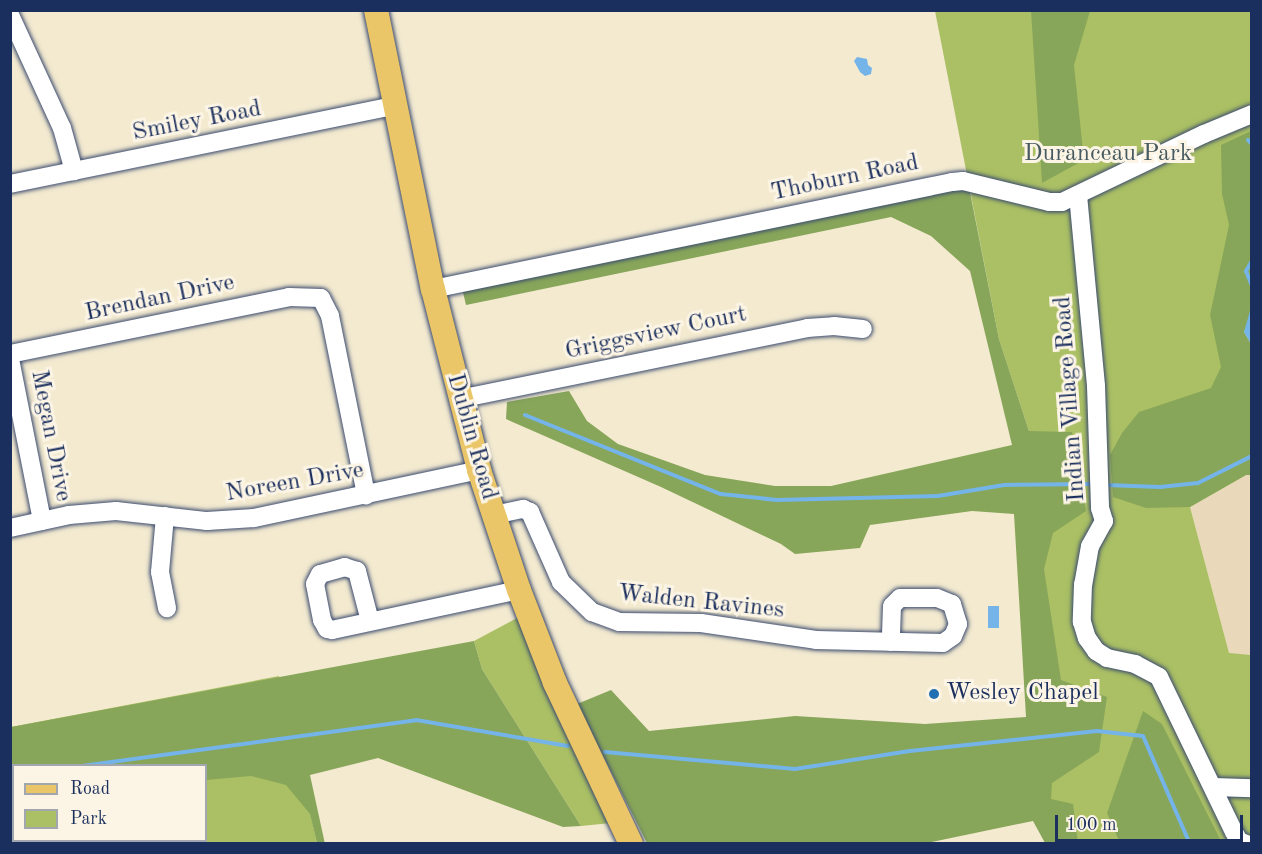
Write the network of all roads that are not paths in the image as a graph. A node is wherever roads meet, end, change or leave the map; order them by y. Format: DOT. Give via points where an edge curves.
graph roads {
  1 [pos="376,10"];
  2 [pos="10,15"];
  3 [pos="394,106"];
  4 [pos="1251,114"];
  5 [pos="74,171"];
  6 [pos="10,184"];
  7 [pos="1078,195"];
  8 [pos="433,289"];
  9 [pos="863,329"];
  10 [pos="10,354"];
  11 [pos="10,359"];
  12 [pos="459,399"];
  13 [pos="479,470"];
  14 [pos="366,495"];
  15 [pos="494,515"];
  16 [pos="165,516"];
  17 [pos="42,521"];
  18 [pos="10,528"];
  19 [pos="519,590"];
  20 [pos="167,608"];
  21 [pos="370,621"];
  22 [pos="891,642"];
  23 [pos="1214,787"];
  24 [pos="1251,788"];
  25 [pos="631,843"];
  26 [pos="1246,843"];
  1 -- 3 [label="main road, Dublin Road"];
  2 -- 5 [label="street" via="63,128"];
  3 -- 5 [label="street, Smiley Road"];
  3 -- 8 [label="main road, Dublin Road"];
  4 -- 7 [label="street, Thoburn Road"];
  5 -- 6 [label="street, Smiley Road"];
  7 -- 8 [label="street, Thoburn Road" via="1062,202 1049,202 963,181 952,182"];
  7 -- 23 [label="street, Indian Village Road" via="1104,521 1090,546 1082,622 1096,651 1159,677"];
  8 -- 12 [label="main road, Dublin Road"];
  9 -- 12 [label="street, Griggsview Court" via="807,328"];
  10 -- 14 [label="street, Brendan Drive" via="289,297 321,298 330,316"];
  11 -- 17 [label="street, Megan Drive"];
  12 -- 13 [label="main road, Dublin Road"];
  13 -- 14 [label="street, Noreen Drive"];
  13 -- 15 [label="main road, Dublin Road"];
  14 -- 16 [label="street, Noreen Drive" via="227,522"];
  15 -- 19 [label="main road, Dublin Road"];
  15 -- 22 [label="street, Walden Ravines" via="523,509 530,512 561,582 581,603 606,618 635,624 701,623 816,640"];
  16 -- 17 [label="street, Noreen Drive" via="116,511"];
  16 -- 20 [label="street" via="160,573"];
  17 -- 18 [label="street, Noreen Drive"];
  19 -- 21 [label="street"];
  19 -- 25 [label="main road, Dublin Road" via="555,683"];
  23 -- 24 [label="street"];
  23 -- 26 [label="street, Indian Village Road" via="1239,841"];
}
